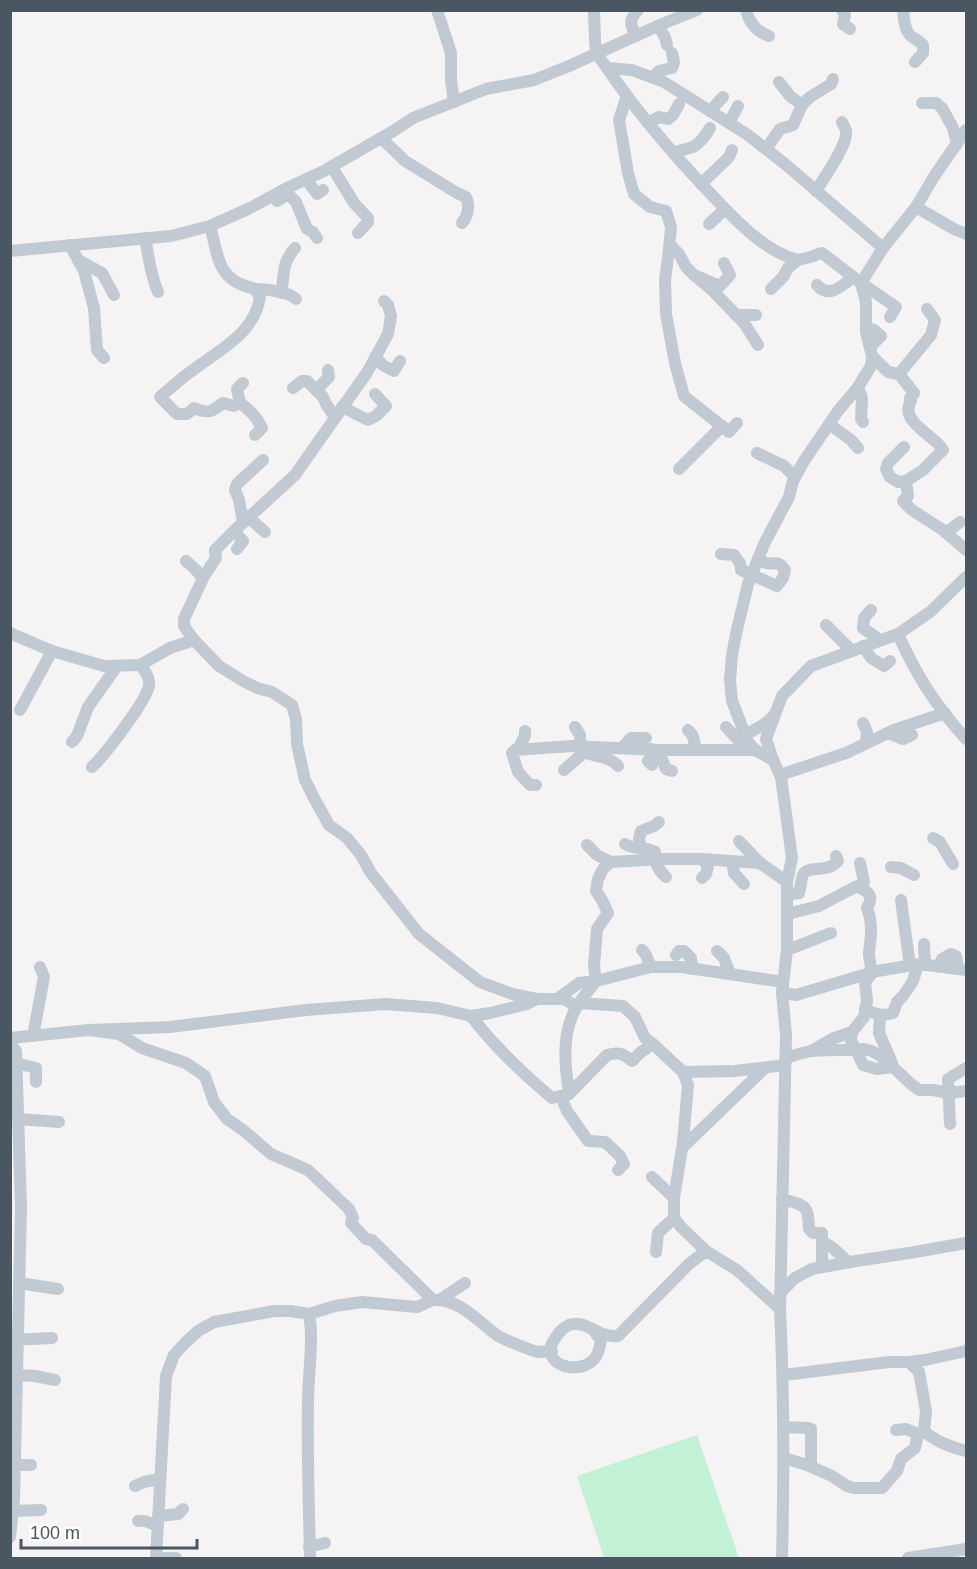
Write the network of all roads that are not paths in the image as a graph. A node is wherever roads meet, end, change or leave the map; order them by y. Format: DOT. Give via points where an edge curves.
graph roads {
  1 [pos="437,10"];
  2 [pos="594,10"];
  3 [pos="638,10"];
  4 [pos="746,10"];
  5 [pos="842,10"];
  6 [pos="903,10"];
  7 [pos="682,13"];
  8 [pos="701,13"];
  9 [pos="658,26"];
  10 [pos="850,29"];
  11 [pos="636,36"];
  12 [pos="769,36"];
  13 [pos="596,54"];
  14 [pos="915,62"];
  15 [pos="607,68"];
  16 [pos="653,77"];
  17 [pos="833,79"];
  18 [pos="779,82"];
  19 [pos="627,96"];
  20 [pos="723,98"];
  21 [pos="454,102"];
  22 [pos="922,103"];
  23 [pos="679,104"];
  24 [pos="802,105"];
  25 [pos="738,106"];
  26 [pos="710,111"];
  27 [pos="842,122"];
  28 [pos="648,123"];
  29 [pos="729,123"];
  30 [pos="710,128"];
  31 [pos="966,130"];
  32 [pos="381,138"];
  33 [pos="957,144"];
  34 [pos="766,149"];
  35 [pos="732,150"];
  36 [pos="674,153"];
  37 [pos="332,167"];
  38 [pos="306,179"];
  39 [pos="701,184"];
  40 [pos="323,190"];
  41 [pos="816,191"];
  42 [pos="262,202"];
  43 [pos="916,207"];
  44 [pos="725,209"];
  45 [pos="462,223"];
  46 [pos="709,224"];
  47 [pos="966,225"];
  48 [pos="210,226"];
  49 [pos="954,229"];
  50 [pos="358,233"];
  51 [pos="966,234"];
  52 [pos="145,238"];
  53 [pos="317,238"];
  54 [pos="70,245"];
  55 [pos="670,245"];
  56 [pos="294,248"];
  57 [pos="883,248"];
  58 [pos="10,252"];
  59 [pos="78,260"];
  60 [pos="798,260"];
  61 [pos="724,263"];
  62 [pos="694,275"];
  63 [pos="857,280"];
  64 [pos="817,285"];
  65 [pos="255,289"];
  66 [pos="771,289"];
  67 [pos="158,292"];
  68 [pos="281,293"];
  69 [pos="114,295"];
  70 [pos="296,299"];
  71 [pos="384,302"];
  72 [pos="927,309"];
  73 [pos="736,315"];
  74 [pos="756,315"];
  75 [pos="890,316"];
  76 [pos="758,345"];
  77 [pos="871,352"];
  78 [pos="375,357"];
  79 [pos="104,358"];
  80 [pos="400,361"];
  81 [pos="328,370"];
  82 [pos="898,374"];
  83 [pos="243,383"];
  84 [pos="858,387"];
  85 [pos="293,388"];
  86 [pos="316,390"];
  87 [pos="375,394"];
  88 [pos="240,403"];
  89 [pos="339,412"];
  90 [pos="863,422"];
  91 [pos="737,423"];
  92 [pos="828,424"];
  93 [pos="722,426"];
  94 [pos="255,435"];
  95 [pos="904,447"];
  96 [pos="858,448"];
  97 [pos="757,453"];
  98 [pos="807,457"];
  99 [pos="263,460"];
  100 [pos="782,465"];
  101 [pos="679,469"];
  102 [pos="795,477"];
  103 [pos="906,481"];
  104 [pos="960,522"];
  105 [pos="242,524"];
  106 [pos="265,532"];
  107 [pos="946,533"];
  108 [pos="237,549"];
  109 [pos="966,550"];
  110 [pos="721,554"];
  111 [pos="758,559"];
  112 [pos="186,561"];
  113 [pos="752,575"];
  114 [pos="966,577"];
  115 [pos="202,578"];
  116 [pos="871,610"];
  117 [pos="184,619"];
  118 [pos="826,625"];
  119 [pos="10,633"];
  120 [pos="898,634"];
  121 [pos="194,640"];
  122 [pos="879,640"];
  123 [pos="175,647"];
  124 [pos="857,649"];
  125 [pos="52,651"];
  126 [pos="890,661"];
  127 [pos="140,665"];
  128 [pos="117,666"];
  129 [pos="21,710"];
  130 [pos="776,713"];
  131 [pos="945,713"];
  132 [pos="863,723"];
  133 [pos="574,727"];
  134 [pos="726,727"];
  135 [pos="688,730"];
  136 [pos="525,731"];
  137 [pos="888,732"];
  138 [pos="912,735"];
  139 [pos="966,739"];
  140 [pos="72,742"];
  141 [pos="738,742"];
  142 [pos="866,742"];
  143 [pos="652,746"];
  144 [pos="580,748"];
  145 [pos="518,749"];
  146 [pos="696,750"];
  147 [pos="755,750"];
  148 [pos="773,760"];
  149 [pos="652,765"];
  150 [pos="618,766"];
  151 [pos="92,767"];
  152 [pos="564,770"];
  153 [pos="672,771"];
  154 [pos="780,775"];
  155 [pos="536,785"];
  156 [pos="659,822"];
  157 [pos="933,838"];
  158 [pos="740,841"];
  159 [pos="625,844"];
  160 [pos="587,846"];
  161 [pos="640,847"];
  162 [pos="836,856"];
  163 [pos="702,859"];
  164 [pos="654,860"];
  165 [pos="732,861"];
  166 [pos="611,862"];
  167 [pos="860,862"];
  168 [pos="760,863"];
  169 [pos="953,864"];
  170 [pos="891,867"];
  171 [pos="914,875"];
  172 [pos="666,877"];
  173 [pos="702,878"];
  174 [pos="864,882"];
  175 [pos="744,884"];
  176 [pos="787,888"];
  177 [pos="901,900"];
  178 [pos="787,914"];
  179 [pos="831,933"];
  180 [pos="924,944"];
  181 [pos="642,950"];
  182 [pos="787,950"];
  183 [pos="717,951"];
  184 [pos="676,955"];
  185 [pos="916,965"];
  186 [pos="40,967"];
  187 [pos="651,967"];
  188 [pos="692,969"];
  189 [pos="962,970"];
  190 [pos="872,973"];
  191 [pos="730,974"];
  192 [pos="596,981"];
  193 [pos="783,988"];
  194 [pos="537,999"];
  195 [pos="557,999"];
  196 [pos="578,1005"];
  197 [pos="865,1009"];
  198 [pos="879,1015"];
  199 [pos="471,1016"];
  200 [pos="89,1030"];
  201 [pos="852,1032"];
  202 [pos="33,1036"];
  203 [pos="10,1038"];
  204 [pos="10,1044"];
  205 [pos="653,1044"];
  206 [pos="856,1050"];
  207 [pos="811,1051"];
  208 [pos="785,1062"];
  209 [pos="16,1063"];
  210 [pos="894,1067"];
  211 [pos="765,1068"];
  212 [pos="966,1068"];
  213 [pos="683,1072"];
  214 [pos="36,1082"];
  215 [pos="966,1091"];
  216 [pos="949,1093"];
  217 [pos="565,1095"];
  218 [pos="15,1107"];
  219 [pos="59,1122"];
  220 [pos="950,1124"];
  221 [pos="683,1147"];
  222 [pos="618,1170"];
  223 [pos="652,1178"];
  224 [pos="674,1198"];
  225 [pos="782,1199"];
  226 [pos="16,1207"];
  227 [pos="674,1218"];
  228 [pos="959,1240"];
  229 [pos="822,1241"];
  230 [pos="706,1251"];
  231 [pos="656,1252"];
  232 [pos="848,1262"];
  233 [pos="822,1267"];
  234 [pos="19,1283"];
  235 [pos="465,1283"];
  236 [pos="58,1288"];
  237 [pos="780,1293"];
  238 [pos="437,1300"];
  239 [pos="780,1309"];
  240 [pos="14,1314"];
  241 [pos="309,1314"];
  242 [pos="593,1330"];
  243 [pos="618,1336"];
  244 [pos="52,1338"];
  245 [pos="14,1340"];
  246 [pos="552,1351"];
  247 [pos="599,1351"];
  248 [pos="966,1351"];
  249 [pos="909,1362"];
  250 [pos="17,1375"];
  251 [pos="784,1376"];
  252 [pos="55,1380"];
  253 [pos="784,1427"];
  254 [pos="896,1430"];
  255 [pos="921,1432"];
  256 [pos="966,1451"];
  257 [pos="784,1458"];
  258 [pos="15,1465"];
  259 [pos="31,1465"];
  260 [pos="807,1465"];
  261 [pos="160,1479"];
  262 [pos="135,1486"];
  263 [pos="183,1509"];
  264 [pos="41,1510"];
  265 [pos="13,1511"];
  266 [pos="138,1521"];
  267 [pos="158,1521"];
  268 [pos="10,1537"];
  269 [pos="325,1543"];
  270 [pos="966,1549"];
  271 [pos="310,1553"];
  272 [pos="156,1558"];
  273 [pos="176,1558"];
  274 [pos="782,1558"];
  275 [pos="908,1558"];
  1 -- 21 [label="street" via="451,53"];
  2 -- 13 [label="street"];
  3 -- 11 [label="street" via="630,23"];
  4 -- 12 [label="street" via="750,23"];
  5 -- 10 [label="street" via="843,24"];
  6 -- 14 [label="street" via="905,27 923,45 923,53"];
  7 -- 8 [label="street"];
  7 -- 9 [label="street"];
  9 -- 11 [label="street"];
  9 -- 16 [label="street" via="674,62 672,68"];
  11 -- 13 [label="street"];
  13 -- 15 [label="street"];
  13 -- 21 [label="street" via="534,80 486,89"];
  15 -- 16 [label="street"];
  15 -- 19 [label="street"];
  16 -- 26 [label="street"];
  17 -- 24 [label="street"];
  18 -- 24 [label="street"];
  19 -- 28 [label="street"];
  19 -- 55 [label="street" via="620,120 634,194 650,207 666,211 671,227"];
  20 -- 26 [label="street"];
  21 -- 32 [label="street" via="413,118"];
  22 -- 33 [label="street" via="936,103 942,108"];
  23 -- 28 [label="street" via="668,119 659,117"];
  24 -- 34 [label="street" via="793,125 780,129"];
  25 -- 29 [label="street"];
  26 -- 29 [label="street"];
  27 -- 41 [label="street" via="846,131 844,142"];
  28 -- 36 [label="street"];
  29 -- 34 [label="street"];
  30 -- 36 [label="street" via="693,147"];
  31 -- 33 [label="street"];
  32 -- 37 [label="street"];
  32 -- 45 [label="street" via="405,161 466,197 469,210"];
  33 -- 43 [label="street"];
  34 -- 41 [label="street"];
  35 -- 39 [label="street"];
  36 -- 39 [label="street"];
  37 -- 38 [label="street"];
  37 -- 50 [label="street" via="368,218"];
  38 -- 40 [label="street" via="317,194"];
  38 -- 42 [label="street"];
  39 -- 44 [label="street"];
  41 -- 57 [label="street"];
  42 -- 48 [label="street"];
  42 -- 53 [label="street" via="270,205 288,194 296,201 307,229"];
  43 -- 49 [label="street"];
  43 -- 57 [label="street"];
  44 -- 46 [label="street"];
  44 -- 60 [label="street" via="776,252"];
  47 -- 49 [label="street"];
  48 -- 52 [label="street"];
  48 -- 65 [label="street" via="223,271"];
  49 -- 51 [label="street"];
  52 -- 54 [label="street"];
  52 -- 67 [label="street" via="150,273"];
  54 -- 58 [label="street"];
  54 -- 59 [label="street"];
  55 -- 62 [label="street"];
  55 -- 93 [label="street" via="666,314 684,396"];
  56 -- 68 [label="street" via="284,266"];
  57 -- 63 [label="street"];
  59 -- 69 [label="street" via="102,273"];
  59 -- 79 [label="street" via="94,308 97,350"];
  60 -- 63 [label="street" via="822,253"];
  60 -- 66 [label="street"];
  61 -- 62 [label="street" via="730,275 720,286"];
  62 -- 73 [label="street"];
  63 -- 64 [label="street" via="830,292"];
  63 -- 75 [label="street" via="896,307"];
  63 -- 77 [label="street" via="866,303"];
  65 -- 68 [label="street"];
  65 -- 88 [label="street" via="260,297 259,308 242,332 160,397 177,414"];
  68 -- 70 [label="street"];
  71 -- 78 [label="street" via="391,316 388,334"];
  72 -- 82 [label="street" via="935,320 931,335"];
  73 -- 74 [label="street"];
  73 -- 76 [label="street"];
  77 -- 82 [label="street" via="888,372"];
  77 -- 84 [label="street" via="871,366"];
  78 -- 80 [label="street" via="394,371"];
  78 -- 89 [label="street"];
  81 -- 86 [label="street" via="328,377"];
  82 -- 103 [label="street" via="914,393 907,407 908,415 943,450"];
  83 -- 88 [label="street" via="237,389"];
  84 -- 90 [label="street"];
  84 -- 92 [label="street"];
  85 -- 86 [label="street" via="307,381"];
  86 -- 89 [label="street" via="326,404"];
  87 -- 89 [label="street" via="386,406 368,420"];
  88 -- 94 [label="street" via="258,418 262,428"];
  89 -- 105 [label="street" via="281,495"];
  91 -- 93 [label="street" via="729,432"];
  92 -- 96 [label="street"];
  92 -- 98 [label="street"];
  93 -- 101 [label="street"];
  95 -- 103 [label="street" via="886,469 898,482"];
  97 -- 100 [label="street"];
  98 -- 100 [label="street" via="799,463"];
  98 -- 102 [label="street"];
  99 -- 105 [label="street" via="235,490"];
  100 -- 102 [label="street"];
  102 -- 111 [label="street"];
  103 -- 107 [label="street" via="908,496 903,501"];
  104 -- 107 [label="street"];
  105 -- 106 [label="street"];
  105 -- 108 [label="street" via="243,541"];
  105 -- 115 [label="street" via="215,550 216,558"];
  107 -- 109 [label="street"];
  110 -- 113 [label="street" via="734,555 741,570"];
  111 -- 113 [label="street"];
  111 -- 113 [label="street" via="782,565 783,578 777,586"];
  112 -- 115 [label="street"];
  113 -- 141 [label="street" via="732,655 730,680"];
  114 -- 120 [label="street" via="930,612"];
  115 -- 117 [label="street"];
  116 -- 122 [label="street" via="864,618 863,628"];
  117 -- 121 [label="street" via="184,626"];
  117 -- 123 [label="street"];
  118 -- 124 [label="street"];
  119 -- 125 [label="street"];
  120 -- 122 [label="street"];
  120 -- 131 [label="street" via="929,694"];
  121 -- 123 [label="street"];
  121 -- 194 [label="street" via="219,666 292,705 305,780 314,798 329,825 347,838 419,934 480,982"];
  122 -- 124 [label="street"];
  123 -- 127 [label="street"];
  124 -- 126 [label="street" via="884,666"];
  124 -- 130 [label="street" via="812,666 782,696"];
  125 -- 128 [label="street"];
  125 -- 129 [label="street"];
  127 -- 128 [label="street"];
  127 -- 151 [label="street" via="150,684 146,696"];
  128 -- 140 [label="street" via="88,707"];
  130 -- 141 [label="street" via="768,723"];
  130 -- 148 [label="street" via="766,739"];
  131 -- 137 [label="street"];
  131 -- 139 [label="street"];
  132 -- 142 [label="street"];
  133 -- 144 [label="street" via="580,735"];
  134 -- 141 [label="street"];
  135 -- 146 [label="street"];
  136 -- 145 [label="street"];
  137 -- 138 [label="street" via="903,739"];
  137 -- 142 [label="street"];
  141 -- 146 [label="street"];
  141 -- 147 [label="street"];
  141 -- 147 [label="street" via="748,742"];
  142 -- 154 [label="street" via="846,753"];
  143 -- 144 [label="street"];
  143 -- 146 [label="street"];
  143 -- 149 [label="street" via="648,761"];
  143 -- 153 [label="street" via="666,769"];
  144 -- 145 [label="street"];
  144 -- 150 [label="street"];
  144 -- 152 [label="street" via="581,755"];
  145 -- 155 [label="street" via="512,753 518,772 530,785"];
  147 -- 148 [label="street"];
  148 -- 154 [label="street"];
  154 -- 176 [label="street" via="792,858"];
  156 -- 161 [label="street" via="641,831"];
  157 -- 169 [label="street"];
  158 -- 168 [label="street"];
  159 -- 161 [label="street"];
  160 -- 166 [label="street"];
  161 -- 164 [label="street" via="655,852"];
  162 -- 176 [label="street" via="838,861 833,866 806,871 799,893"];
  163 -- 164 [label="street"];
  163 -- 165 [label="street"];
  163 -- 173 [label="street" via="708,866"];
  164 -- 166 [label="street"];
  164 -- 172 [label="street"];
  165 -- 168 [label="street"];
  165 -- 175 [label="street" via="734,873"];
  166 -- 192 [label="street" via="603,869 596,891 608,913 597,929"];
  167 -- 174 [label="street"];
  168 -- 176 [label="street"];
  170 -- 171 [label="street"];
  176 -- 178 [label="street"];
  177 -- 185 [label="street"];
  178 -- 182 [label="street"];
  178 -- 190 [label="street" via="819,906 857,886 865,890 871,896 867,908 872,918"];
  179 -- 182 [label="street"];
  180 -- 185 [label="street"];
  181 -- 187 [label="street"];
  182 -- 193 [label="street"];
  183 -- 191 [label="street"];
  184 -- 188 [label="street" via="684,951 692,958"];
  185 -- 189 [label="street"];
  185 -- 190 [label="street"];
  185 -- 198 [label="street" via="914,981 893,1013"];
  186 -- 202 [label="street" via="44,977"];
  187 -- 188 [label="street"];
  187 -- 192 [label="street"];
  188 -- 191 [label="street"];
  190 -- 193 [label="street" via="795,994"];
  190 -- 197 [label="street" via="865,982"];
  191 -- 193 [label="street"];
  192 -- 195 [label="street" via="579,983"];
  192 -- 196 [label="street"];
  193 -- 208 [label="street"];
  194 -- 195 [label="street"];
  194 -- 199 [label="street"];
  195 -- 196 [label="street"];
  196 -- 205 [label="street" via="623,1006"];
  196 -- 217 [label="street" via="568,1028"];
  197 -- 198 [label="street"];
  197 -- 201 [label="street" via="864,1017"];
  198 -- 210 [label="street" via="879,1033"];
  199 -- 200 [label="street" via="437,1008 385,1004 170,1027"];
  199 -- 217 [label="street" via="522,1073 552,1098"];
  200 -- 202 [label="street"];
  200 -- 238 [label="street" via="119,1034 142,1048 186,1063 205,1076 214,1102 227,1119 271,1154 308,1170 349,1209 351,1223 366,1239 372,1240"];
  201 -- 206 [label="street"];
  201 -- 207 [label="street"];
  202 -- 203 [label="street"];
  204 -- 209 [label="street" via="16,1051"];
  205 -- 213 [label="street"];
  205 -- 217 [label="street" via="632,1061 622,1054 607,1055"];
  206 -- 207 [label="street"];
  206 -- 210 [label="street" via="863,1065 877,1069"];
  207 -- 208 [label="street" via="799,1052"];
  208 -- 211 [label="street"];
  208 -- 225 [label="street"];
  209 -- 214 [label="street" via="36,1068"];
  209 -- 218 [label="street"];
  210 -- 216 [label="street" via="919,1090"];
  211 -- 213 [label="street"];
  211 -- 221 [label="street"];
  212 -- 216 [label="street" via="948,1079"];
  213 -- 221 [label="street" via="688,1085"];
  215 -- 216 [label="street"];
  216 -- 220 [label="street"];
  217 -- 222 [label="street" via="567,1111 588,1141 605,1142 620,1156 624,1164"];
  218 -- 219 [label="street" via="47,1122"];
  218 -- 226 [label="street"];
  221 -- 224 [label="street"];
  223 -- 224 [label="street"];
  224 -- 227 [label="street"];
  225 -- 229 [label="street" via="805,1207 809,1229 822,1233"];
  225 -- 237 [label="street"];
  226 -- 234 [label="street"];
  227 -- 230 [label="street"];
  227 -- 231 [label="street" via="658,1233"];
  228 -- 232 [label="street" via="909,1253"];
  229 -- 232 [label="street"];
  229 -- 233 [label="street"];
  230 -- 239 [label="street" via="737,1270"];
  230 -- 243 [label="street"];
  232 -- 233 [label="street"];
  233 -- 237 [label="street" via="795,1278"];
  234 -- 236 [label="street"];
  234 -- 240 [label="street"];
  235 -- 238 [label="street"];
  237 -- 239 [label="street"];
  238 -- 241 [label="street" via="417,1307 362,1302"];
  238 -- 246 [label="street" via="460,1306 500,1337 537,1352"];
  239 -- 251 [label="street"];
  240 -- 245 [label="street"];
  241 -- 261 [label="street" via="273,1311 214,1322 174,1355 166,1376"];
  241 -- 271 [label="street"];
  242 -- 243 [label="street" via="609,1337"];
  242 -- 246 [label="street" via="583,1324 569,1325 558,1333"];
  242 -- 247 [label="street" via="601,1340"];
  243 -- 247 [label="street"];
  244 -- 245 [label="street"];
  245 -- 250 [label="street"];
  246 -- 247 [label="street" via="563,1366 578,1368 588,1364"];
  248 -- 249 [label="street"];
  249 -- 251 [label="street"];
  249 -- 255 [label="street" via="918,1372 926,1411"];
  250 -- 252 [label="street"];
  250 -- 258 [label="street"];
  251 -- 253 [label="street"];
  253 -- 257 [label="street"];
  253 -- 260 [label="street" via="811,1429 811,1465"];
  254 -- 255 [label="street"];
  255 -- 256 [label="street"];
  255 -- 260 [label="street" via="915,1449 901,1459 897,1471 882,1488 847,1486"];
  257 -- 260 [label="street"];
  257 -- 274 [label="street"];
  258 -- 259 [label="street"];
  258 -- 265 [label="street"];
  261 -- 262 [label="street"];
  261 -- 267 [label="street"];
  263 -- 267 [label="street"];
  264 -- 265 [label="street"];
  265 -- 268 [label="street"];
  266 -- 267 [label="street"];
  267 -- 272 [label="street"];
  269 -- 271 [label="street"];
  270 -- 275 [label="street"];
  272 -- 273 [label="street"];
}
